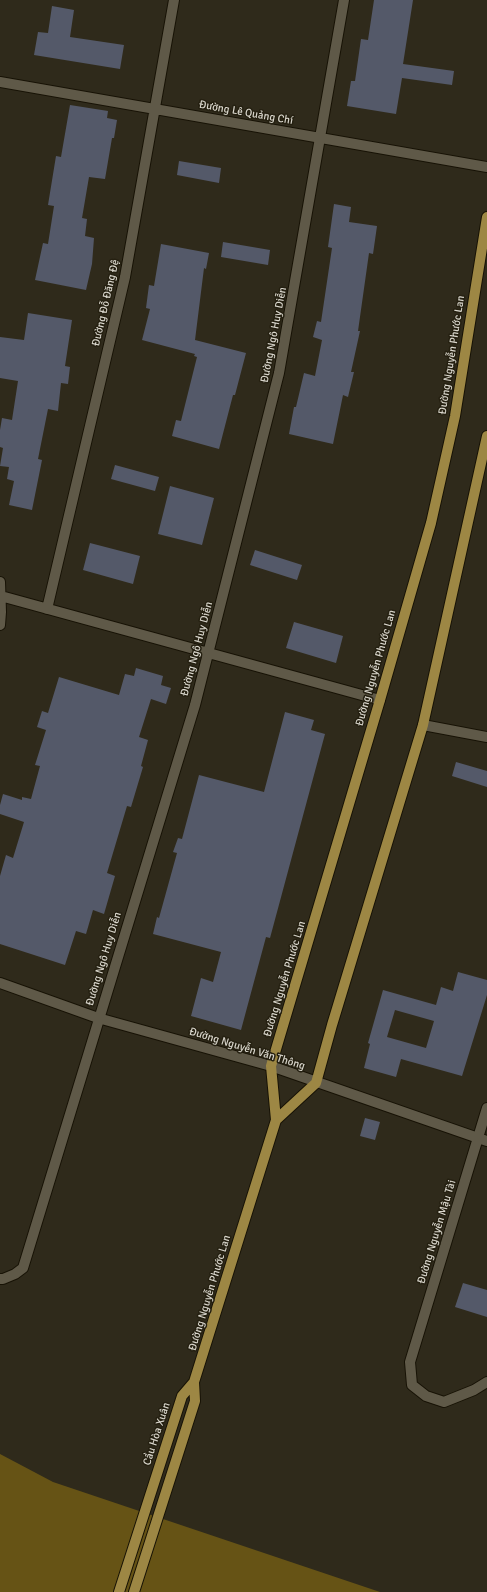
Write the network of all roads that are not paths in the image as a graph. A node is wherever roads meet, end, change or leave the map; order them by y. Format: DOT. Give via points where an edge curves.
graph roads {
  1 [pos="174,0"];
  2 [pos="344,0"];
  3 [pos="0,82"];
  4 [pos="156,109"];
  5 [pos="320,138"];
  6 [pos="487,167"];
  7 [pos="487,217"];
  8 [pos="487,436"];
  9 [pos="0,582"];
  10 [pos="1,596"];
  11 [pos="47,609"];
  12 [pos="0,625"];
  13 [pos="208,652"];
  14 [pos="380,700"];
  15 [pos="423,725"];
  16 [pos="487,737"];
  17 [pos="0,983"];
  18 [pos="98,1018"];
  19 [pos="270,1066"];
  20 [pos="316,1083"];
  21 [pos="487,1108"];
  22 [pos="276,1120"];
  23 [pos="483,1139"];
  24 [pos="2,1279"];
  25 [pos="194,1382"];
  26 [pos="487,1382"];
  27 [pos="118,1592"];
  28 [pos="134,1592"];
  1 -- 4 [label="street, Đường Đỗ Đăng Đệ"];
  2 -- 5 [label="street, Đường Ngô Huy Diễn"];
  3 -- 4 [label="street, Đường Lê Quảng Chí"];
  4 -- 5 [label="street, Đường Lê Quảng Chí"];
  4 -- 11 [label="street, Đường Đỗ Đăng Đệ" via="125,277"];
  5 -- 6 [label="street, Đường Lê Quảng Chí"];
  5 -- 13 [label="street, Đường Ngô Huy Diễn" via="279,373"];
  7 -- 14 [label="main road, Đường Nguyễn Phước Lan" via="453,424 431,523"];
  8 -- 15 [label="main road"];
  9 -- 10 [label="street"];
  10 -- 11 [label="street"];
  10 -- 12 [label="street"];
  11 -- 13 [label="street"];
  13 -- 14 [label="street"];
  13 -- 18 [label="street, Đường Ngô Huy Diễn" via="195,705"];
  14 -- 19 [label="main road, Đường Nguyễn Phước Lan"];
  15 -- 16 [label="street"];
  15 -- 20 [label="main road"];
  17 -- 18 [label="street, Đường Nguyễn Văn Thông"];
  18 -- 19 [label="street, Đường Nguyễn Văn Thông"];
  18 -- 24 [label="street, Đường Ngô Huy Diễn" via="23,1268 16,1274"];
  19 -- 20 [label="street, Đường Nguyễn Văn Thông"];
  19 -- 22 [label="main road, Đường Nguyễn Phước Lan"];
  20 -- 22 [label="main road, Đường Nguyễn Phước Lan"];
  20 -- 23 [label="street, Đường Nguyễn Văn Thông"];
  21 -- 23 [label="street, Đường Nguyễn Mậu Tài"];
  22 -- 25 [label="main road, Đường Nguyễn Phước Lan"];
  23 -- 26 [label="street, Đường Nguyễn Mậu Tài" via="410,1362 412,1385 426,1396 444,1402"];
  25 -- 27 [label="main road, Cầu Hòa Xuân" via="182,1396"];
  25 -- 28 [label="main road" via="195,1401"];
}
